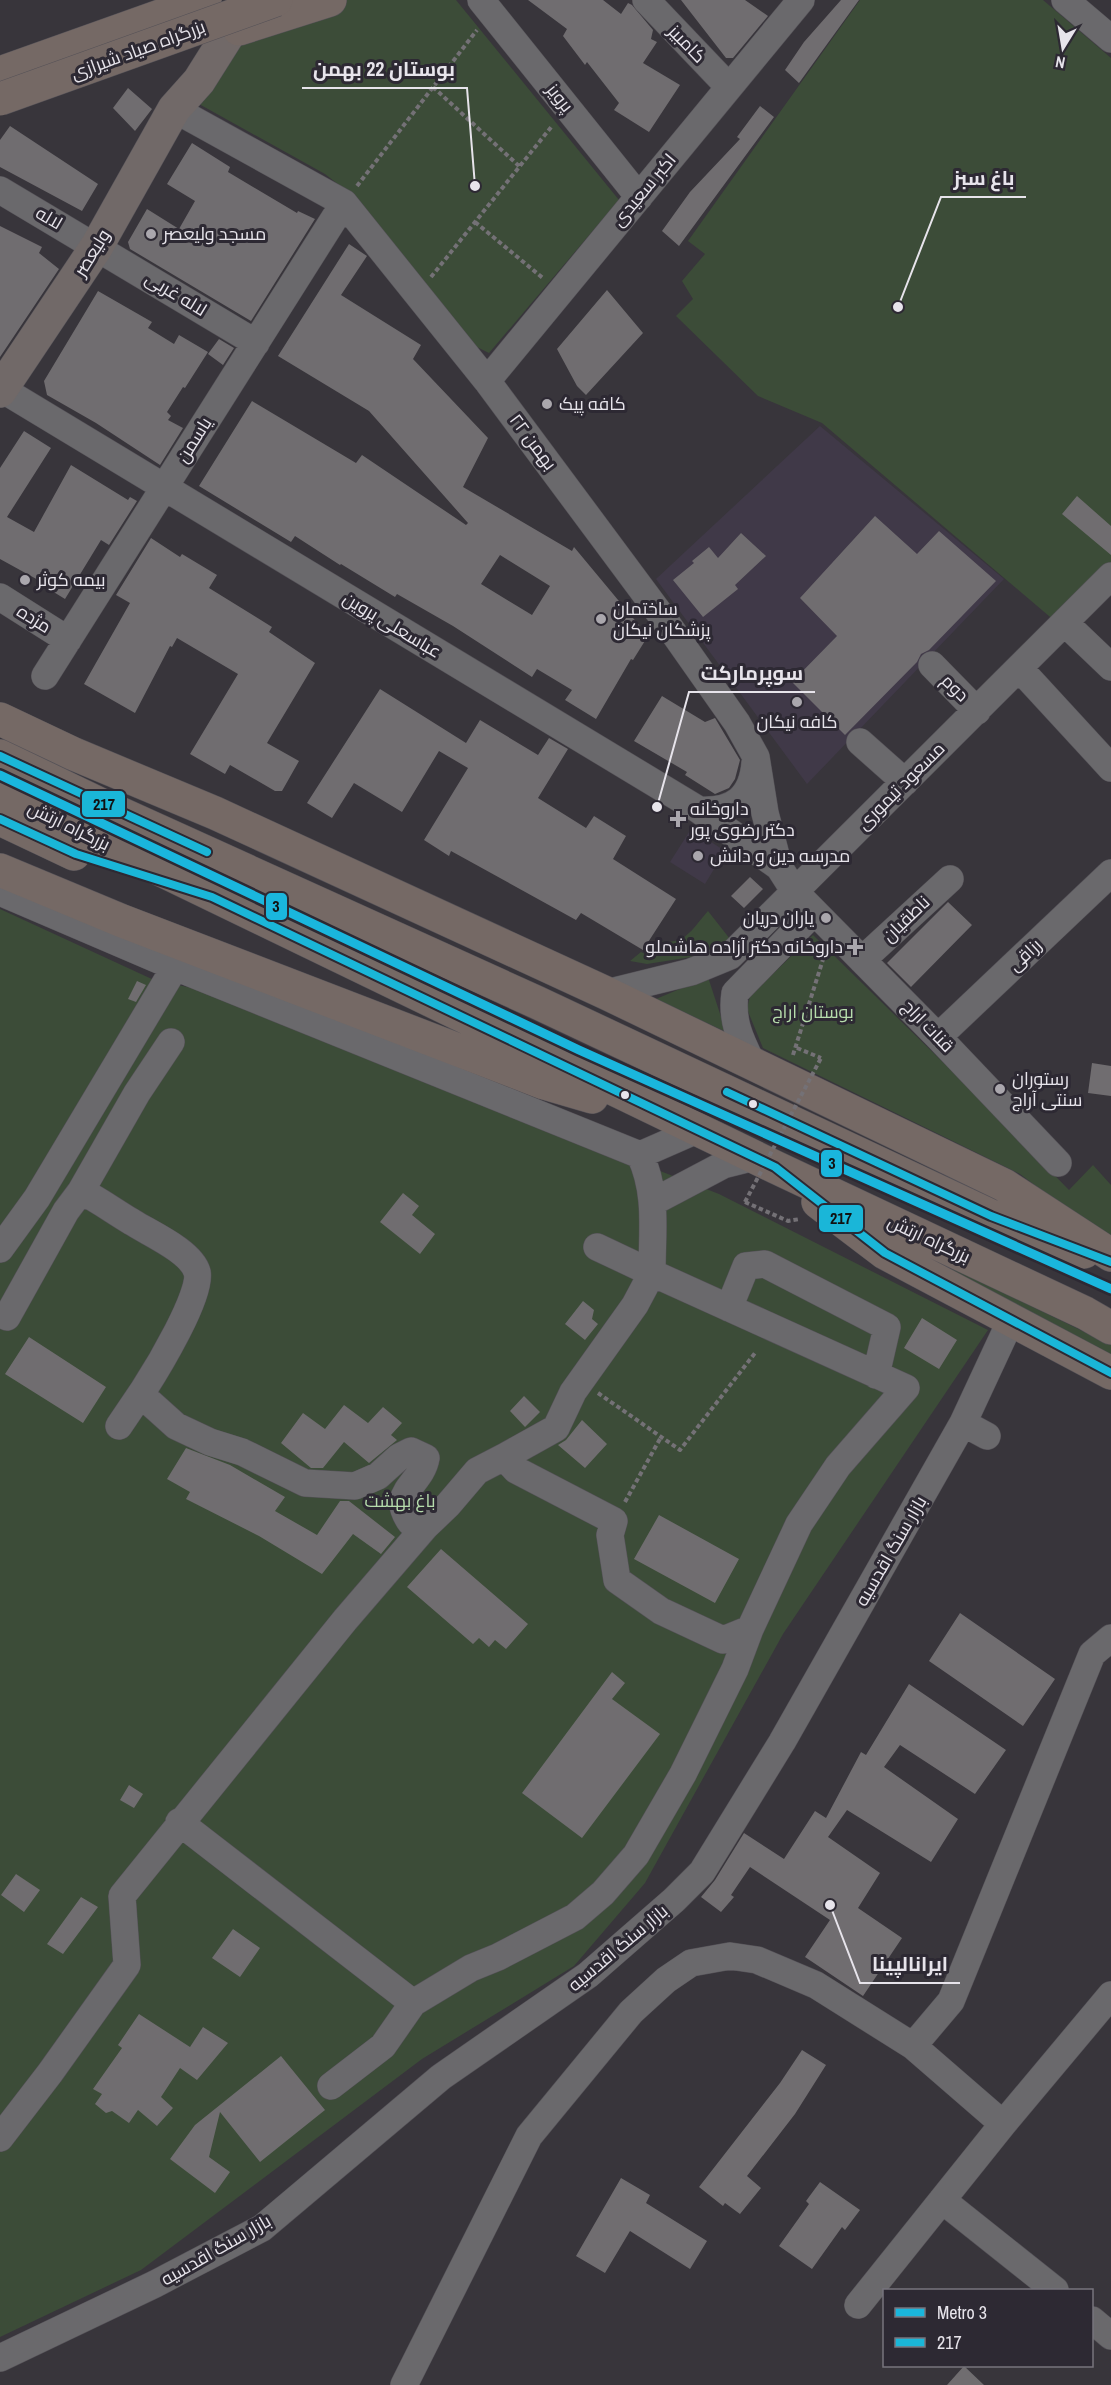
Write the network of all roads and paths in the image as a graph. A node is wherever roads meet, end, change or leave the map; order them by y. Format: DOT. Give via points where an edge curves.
graph roads {
  1 [pos="250,0"];
  2 [pos="276,0"];
  3 [pos="330,0"];
  4 [pos="646,0"];
  5 [pos="1065,0"];
  6 [pos="792,3"];
  7 [pos="486,6"];
  8 [pos="217,14"];
  9 [pos="1111,39"];
  10 [pos="0,73"];
  11 [pos="433,87"];
  12 [pos="729,87"];
  13 [pos="0,99"];
  14 [pos="567,107"];
  15 [pos="174,109"];
  16 [pos="519,166"];
  17 [pos="0,190"];
  18 [pos="639,197"];
  19 [pos="344,203"];
  20 [pos="475,222"];
  21 [pos="97,246"];
  22 [pos="560,293"];
  23 [pos="417,294"];
  24 [pos="256,343"];
  25 [pos="487,381"];
  26 [pos="0,389"];
  27 [pos="164,487"];
  28 [pos="1111,576"];
  29 [pos="0,597"];
  30 [pos="1065,623"];
  31 [pos="68,640"];
  32 [pos="1109,660"];
  33 [pos="932,665"];
  34 [pos="1019,669"];
  35 [pos="45,676"];
  36 [pos="0,701"];
  37 [pos="977,711"];
  38 [pos="0,719"];
  39 [pos="860,742"];
  40 [pos="0,756"];
  41 [pos="756,757"];
  42 [pos="1111,768"];
  43 [pos="905,782"];
  44 [pos="0,792"];
  45 [pos="699,810"];
  46 [pos="215,813"];
  47 [pos="0,819"];
  48 [pos="779,867"];
  49 [pos="0,870"];
  50 [pos="1111,873"];
  51 [pos="950,879"];
  52 [pos="0,892"];
  53 [pos="795,892"];
  54 [pos="212,897"];
  55 [pos="823,921"];
  56 [pos="493,940"];
  57 [pos="862,960"];
  58 [pos="175,967"];
  59 [pos="606,993"];
  60 [pos="536,1002"];
  61 [pos="938,1036"];
  62 [pos="171,1042"];
  63 [pos="752,1063"];
  64 [pos="697,1130"];
  65 [pos="640,1155"];
  66 [pos="765,1162"];
  67 [pos="1058,1163"];
  68 [pos="81,1191"];
  69 [pos="653,1202"];
  70 [pos="788,1221"];
  71 [pos="597,1247"];
  72 [pos="0,1249"];
  73 [pos="1111,1256"];
  74 [pos="1111,1262"];
  75 [pos="652,1274"];
  76 [pos="729,1308"];
  77 [pos="7,1317"];
  78 [pos="1011,1320"];
  79 [pos="1111,1328"];
  80 [pos="755,1353"];
  81 [pos="1111,1373"];
  82 [pos="876,1374"];
  83 [pos="581,1381"];
  84 [pos="144,1389"];
  85 [pos="963,1424"];
  86 [pos="119,1426"];
  87 [pos="987,1436"];
  88 [pos="662,1437"];
  89 [pos="504,1457"];
  90 [pos="614,1521"];
  91 [pos="425,1527"];
  92 [pos="750,1629"];
  93 [pos="1111,1638"];
  94 [pos="179,1822"];
  95 [pos="1111,1995"];
  96 [pos="413,2003"];
  97 [pos="914,2046"];
  98 [pos="330,2086"];
  99 [pos="1003,2124"];
  100 [pos="0,2138"];
  101 [pos="942,2200"];
  102 [pos="1054,2289"];
  103 [pos="858,2305"];
  104 [pos="1093,2321"];
  105 [pos="1111,2336"];
  106 [pos="0,2358"];
  107 [pos="404,2385"];
  1 -- 8 [label="main road, ولیعصر"];
  2 -- 13 [label="highway, بزرگراه صیاد شیرازی, bridge"];
  3 -- 8 [label="highway, بزرگراه صیاد شیرازی"];
  4 -- 12 [label="street, کامبیز"];
  5 -- 9 [label="street"];
  6 -- 12 [label="street, اکبر سعیدی"];
  7 -- 11 [label="path"];
  7 -- 14 [label="street, پرویز"];
  8 -- 10 [label="highway, بزرگراه صیاد شیرازی"];
  8 -- 15 [label="main road, ولیعصر" via="180,68"];
  11 -- 16 [label="path"];
  11 -- 19 [label="path"];
  12 -- 18 [label="street, اکبر سعیدی"];
  14 -- 16 [label="path"];
  14 -- 18 [label="street, پرویز"];
  15 -- 19 [label="street, ۲۲ بهمن"];
  15 -- 21 [label="main road, ولیعصر"];
  16 -- 20 [label="path"];
  17 -- 21 [label="street, لاله"];
  18 -- 22 [label="street, اکبر سعیدی"];
  19 -- 23 [label="street, ۲۲ بهمن"];
  19 -- 24 [label="street, یاسمن"];
  20 -- 22 [label="path"];
  20 -- 23 [label="path"];
  21 -- 24 [label="street, لاله غربی"];
  21 -- 26 [label="main road, ولیعصر"];
  22 -- 25 [label="street, اکبر سعیدی"];
  23 -- 25 [label="street, ۲۲ بهمن"];
  24 -- 27 [label="street, یاسمن"];
  25 -- 41 [label="street, ۲۲ بهمن" via="666,622 737,723"];
  26 -- 27 [label="street, عباسعلی پروین"];
  27 -- 31 [label="street, یاسمن"];
  27 -- 45 [label="street, عباسعلی پروین"];
  28 -- 30 [label="street, مسعود تیموری"];
  29 -- 31 [label="street, مژده"];
  30 -- 32 [label="street"];
  30 -- 34 [label="street, مسعود تیموری"];
  31 -- 35 [label="street, یاسمن"];
  33 -- 37 [label="street, دوم"];
  34 -- 37 [label="street, مسعود تیموری"];
  34 -- 42 [label="street"];
  36 -- 46 [label="highway" via="78,735"];
  37 -- 43 [label="street, مسعود تیموری"];
  38 -- 46 [label="highway"];
  39 -- 43 [label="street"];
  40 -- 60 [label="highway, بزرگراه ارتش"];
  41 -- 45 [label="street" via="750,787 741,799 716,812"];
  41 -- 48 [label="street, ۲۲ بهمن"];
  43 -- 53 [label="street, مسعود تیموری"];
  44 -- 54 [label="highway, بزرگراه ارتش"];
  45 -- 48 [label="street, عباسعلی پروین"];
  46 -- 56 [label="highway"];
  47 -- 54 [label="highway" via="76,854"];
  48 -- 53 [label="street, قنات اراج"];
  49 -- 64 [label="highway" via="544,1083"];
  50 -- 61 [label="street, رزاقی"];
  51 -- 57 [label="street, ناطقیان"];
  52 -- 58 [label="street"];
  53 -- 55 [label="street, قنات اراج"];
  53 -- 59 [label="street, مسعود تیموری" via="730,956 691,972"];
  54 -- 64 [label="highway, بزرگراه ارتش"];
  55 -- 57 [label="street, قنات اراج"];
  55 -- 63 [label="street" via="735,993 736,1030"];
  55 -- 70 [label="path, bridge" via="797,1048 821,1058 745,1202"];
  56 -- 59 [label="highway"];
  56 -- 60 [label="highway"];
  57 -- 61 [label="street, قنات اراج"];
  58 -- 65 [label="street"];
  58 -- 72 [label="street" via="37,1198"];
  59 -- 60 [label="highway"];
  59 -- 63 [label="highway"];
  60 -- 74 [label="highway, بزرگراه ارتش" via="991,1216"];
  61 -- 67 [label="street, قنات اراج"];
  62 -- 68 [label="street" via="136,1093"];
  63 -- 73 [label="highway" via="1004,1185"];
  64 -- 65 [label="street"];
  64 -- 66 [label="highway, بزرگراه ارتش"];
  65 -- 69 [label="street" via="650,1175"];
  66 -- 69 [label="street" via="723,1165"];
  66 -- 78 [label="highway" via="885,1253"];
  66 -- 79 [label="highway, بزرگراه ارتش"];
  68 -- 77 [label="street"];
  68 -- 84 [label="street" via="170,1245 187,1257 197,1272 197,1287"];
  69 -- 75 [label="street"];
  71 -- 75 [label="street"];
  75 -- 76 [label="street"];
  75 -- 83 [label="street"];
  76 -- 82 [label="street"];
  76 -- 82 [label="street" via="746,1266 765,1264 887,1327"];
  78 -- 81 [label="highway"];
  78 -- 85 [label="street, بازار سنگ اقدسیه"];
  80 -- 88 [label="path" via="680,1449"];
  82 -- 92 [label="street" via="906,1388 838,1466 799,1524"];
  83 -- 88 [label="path"];
  83 -- 89 [label="street" via="556,1428"];
  84 -- 86 [label="street"];
  84 -- 91 [label="street" via="146,1399 176,1426 305,1483 355,1486 378,1476 411,1451 426,1458 401,1506 411,1523"];
  85 -- 87 [label="street"];
  85 -- 106 [label="street, بازار سنگ اقدسیه" via="782,1742 702,1872 675,1900 588,1975 441,2077 262,2228"];
  88 -- 90 [label="path"];
  89 -- 90 [label="street" via="516,1470"];
  89 -- 91 [label="street" via="477,1471"];
  90 -- 92 [label="street" via="610,1536 617,1580 661,1611 723,1640"];
  91 -- 94 [label="street"];
  92 -- 96 [label="street" via="735,1669 683,1774 636,1855 603,1893 575,1917 471,1968"];
  93 -- 97 [label="street" via="1092,1654 951,2001"];
  94 -- 96 [label="street"];
  94 -- 100 [label="street" via="122,1896 127,1965"];
  95 -- 99 [label="street"];
  96 -- 98 [label="street" via="383,2046"];
  97 -- 99 [label="street"];
  97 -- 107 [label="street" via="816,1985 757,1960 730,1956 691,1963 631,2012 529,2136"];
  99 -- 101 [label="street"];
  101 -- 102 [label="street"];
  101 -- 103 [label="street"];
  104 -- 105 [label="street"];
}
